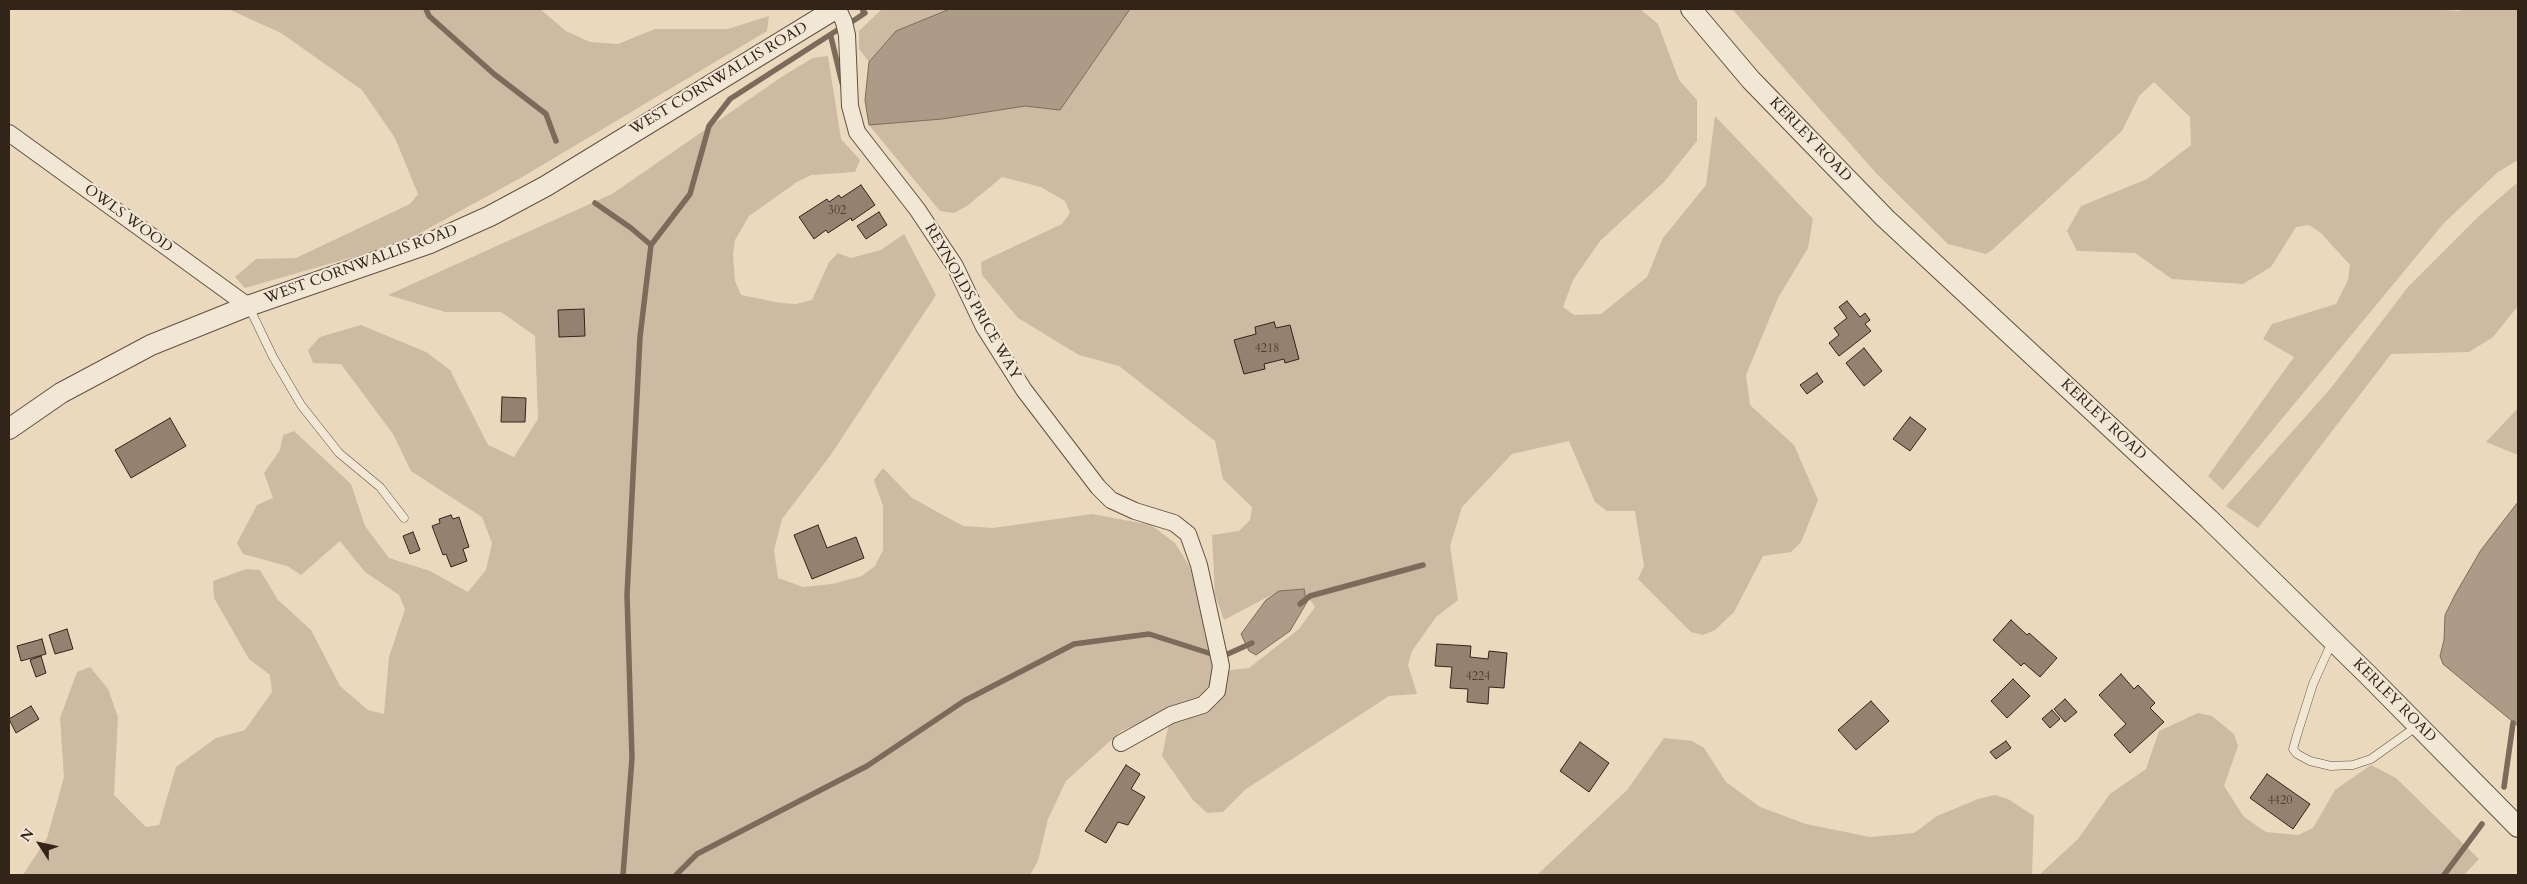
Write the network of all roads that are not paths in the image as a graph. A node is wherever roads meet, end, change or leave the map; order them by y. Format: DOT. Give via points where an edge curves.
graph roads {
  1 [pos="837,9"];
  2 [pos="1691,9"];
  3 [pos="9,133"];
  4 [pos="248,306"];
  5 [pos="9,429"];
  6 [pos="404,518"];
  7 [pos="2333,640"];
  8 [pos="2418,726"];
  9 [pos="1121,743"];
  10 [pos="2518,828"];
  1 -- 4 [label="street, WEST CORNWALLIS ROAD" via="546,186 490,216 421,246"];
  1 -- 9 [label="street, REYNOLDS PRICE WAY" via="844,22 850,106 857,132 917,209 955,266 984,327 1024,390 1111,500 1174,523 1188,534 1199,565 1221,666 1217,692 1203,705 1171,714"];
  2 -- 7 [label="street, KERLEY ROAD" via="1751,80 1885,218 2204,514"];
  3 -- 4 [label="street, OWLS WOOD"];
  4 -- 5 [label="street, WEST CORNWALLIS ROAD" via="151,344 103,368"];
  4 -- 6 [label="lane" via="300,406 339,453 380,487"];
  7 -- 8 [label="street, KERLEY ROAD"];
  7 -- 8 [label="lane" via="2313,684 2293,749 2297,754 2331,766 2353,765 2371,759"];
  8 -- 10 [label="street, KERLEY ROAD"];
}
